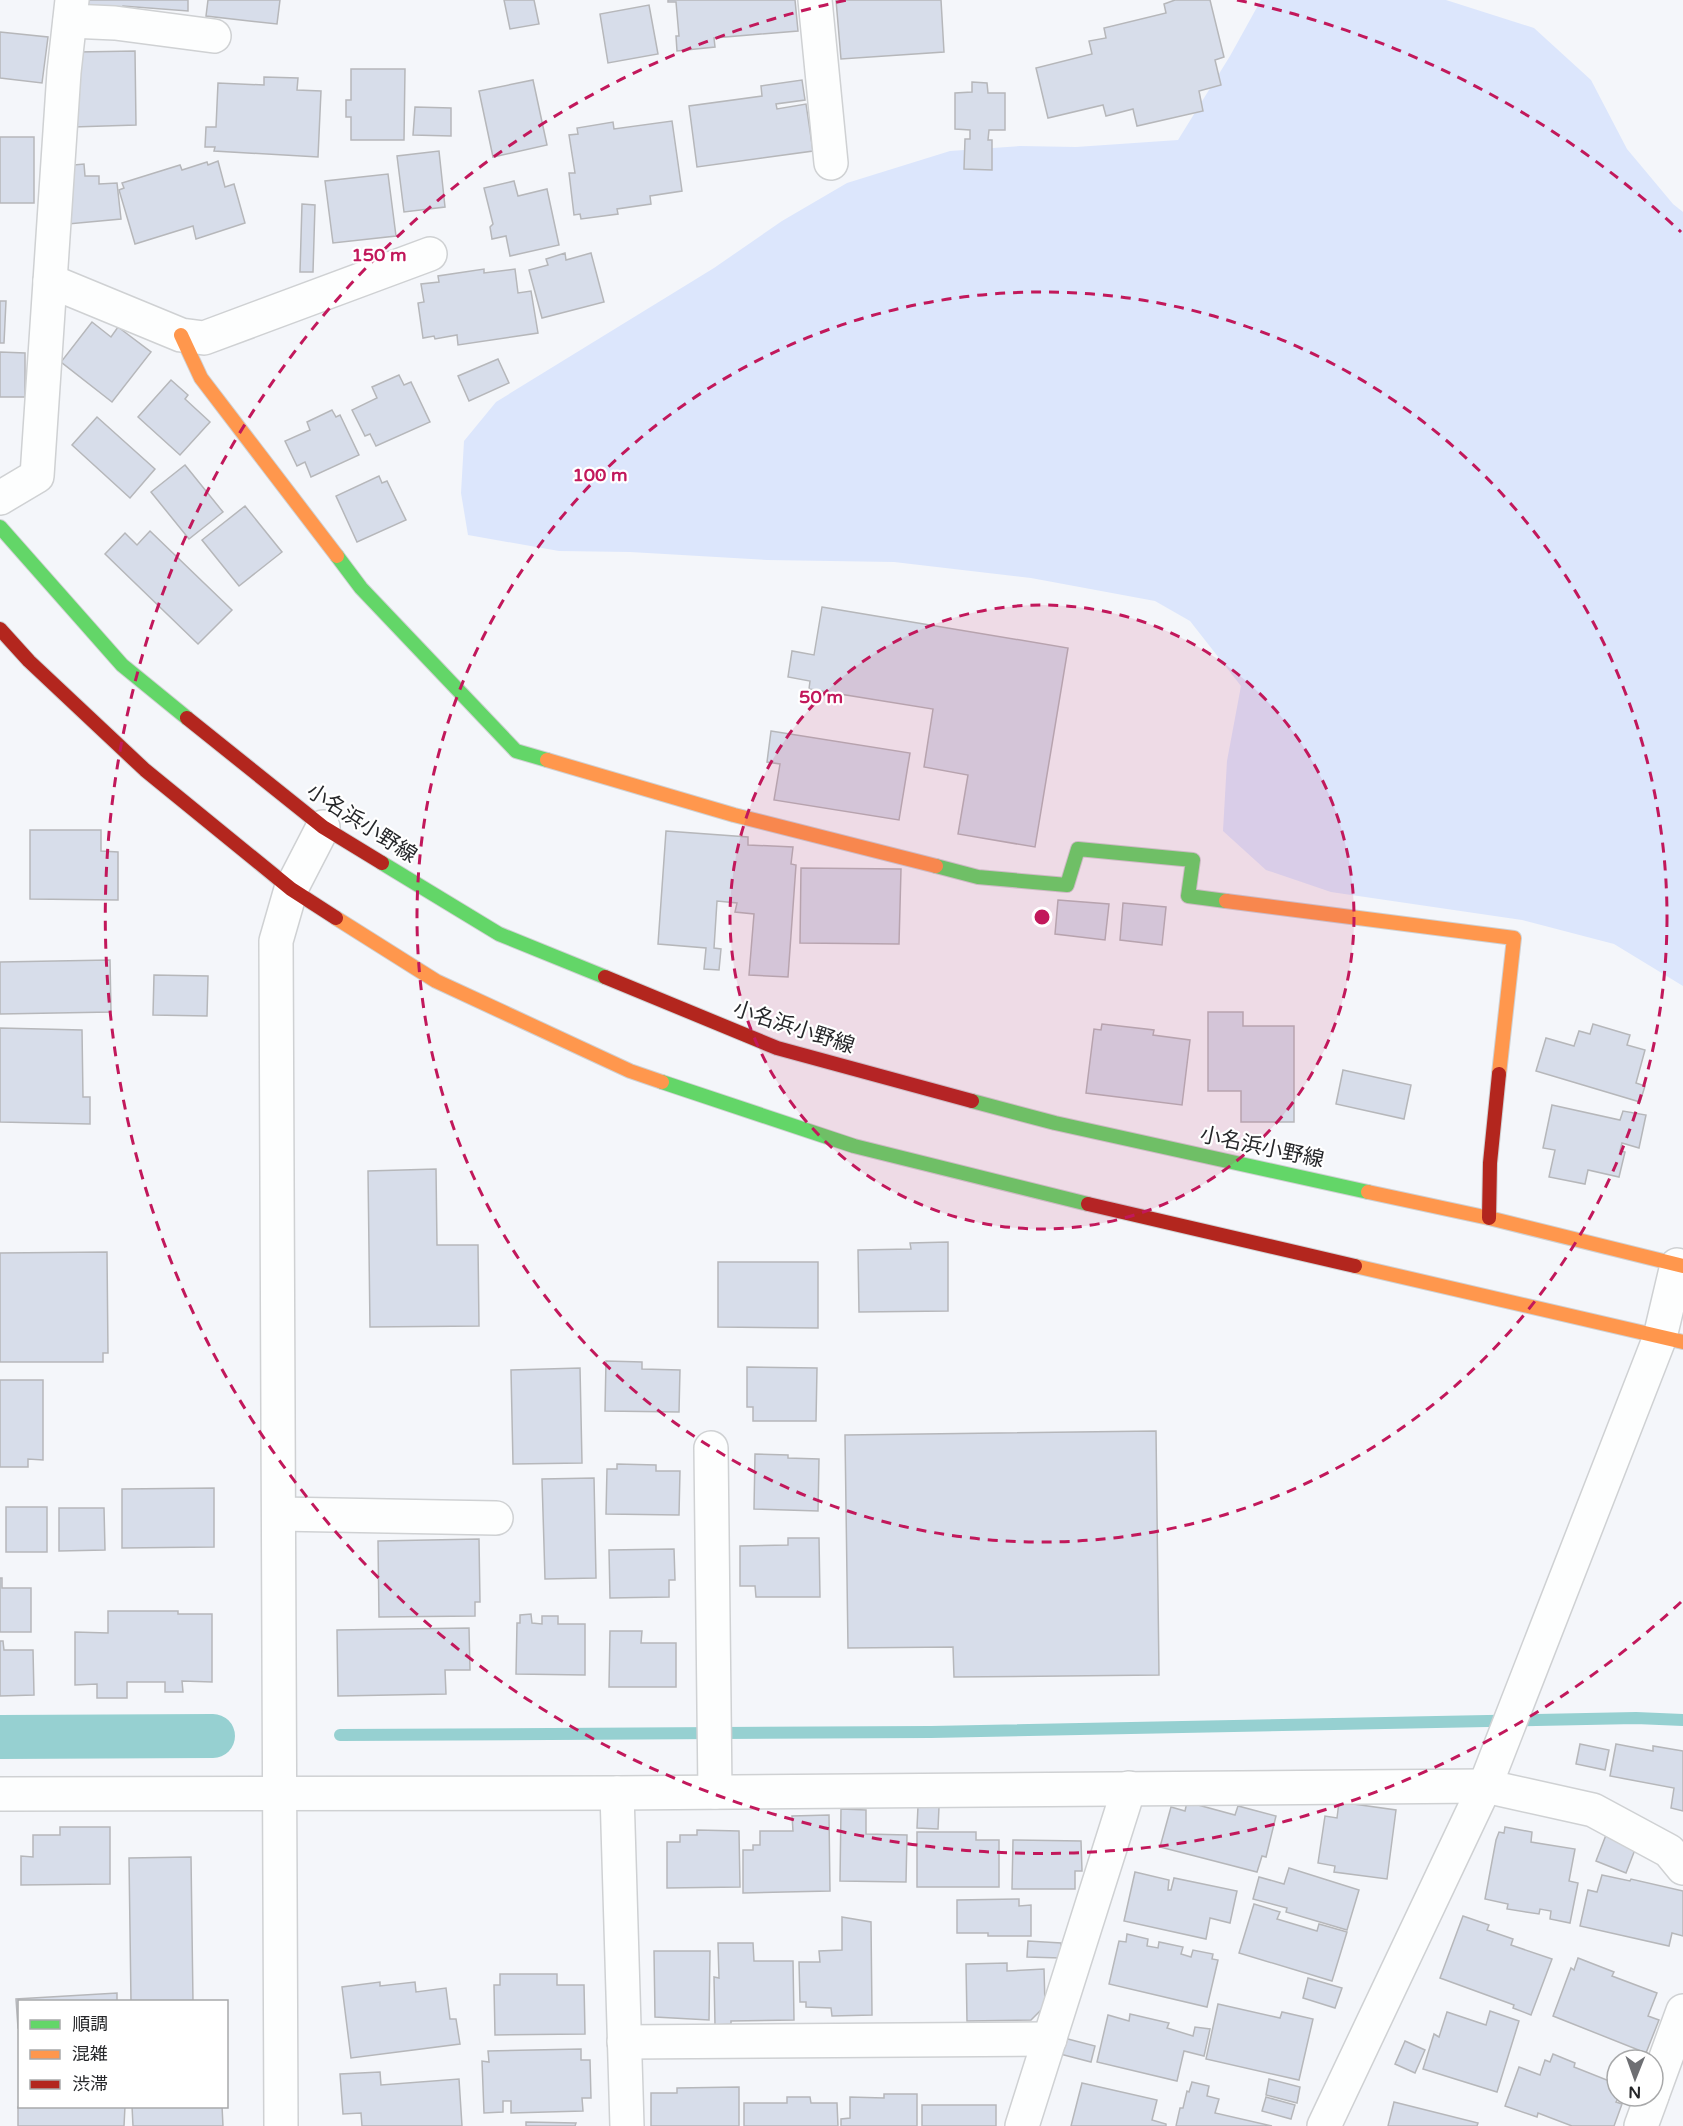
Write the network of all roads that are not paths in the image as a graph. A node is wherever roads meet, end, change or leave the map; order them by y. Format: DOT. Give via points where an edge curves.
graph roads {
  1 [pos="815,0"];
  2 [pos="71,10"];
  3 [pos="214,36"];
  4 [pos="831,163"];
  5 [pos="430,254"];
  6 [pos="50,281"];
  7 [pos="181,336"];
  8 [pos="0,498"];
  9 [pos="0,527"];
  10 [pos="0,629"];
  11 [pos="323,827"];
  12 [pos="291,889"];
  13 [pos="1489,1218"];
  14 [pos="1680,1266"];
  15 [pos="1672,1340"];
  16 [pos="711,1448"];
  17 [pos="279,1514"];
  18 [pos="496,1518"];
  19 [pos="1485,1786"];
  20 [pos="1129,1788"];
  21 [pos="280,1792"];
  22 [pos="716,1792"];
  23 [pos="617,1793"];
  24 [pos="0,1794"];
  25 [pos="1683,1868"];
  26 [pos="1683,2011"];
  27 [pos="1050,2039"];
  28 [pos="624,2042"];
  29 [pos="1665,2059"];
  30 [pos="1647,2108"];
  31 [pos="281,2126"];
  32 [pos="627,2126"];
  33 [pos="1022,2126"];
  34 [pos="1324,2126"];
  35 [pos="1641,2126"];
  1 -- 4 [label="street"];
  2 -- 3 [label="street" via="114,23"];
  2 -- 6 [label="street"];
  5 -- 7 [label="street" via="204,338"];
  6 -- 7 [label="street"];
  6 -- 8 [label="street" via="37,476"];
  7 -- 13 [label="main road" via="201,378 361,588 516,751 734,815 978,877 1067,885 1078,849 1193,860 1188,896 1514,938 1490,1162"];
  9 -- 11 [label="main road, 小名浜小野線" via="122,665"];
  10 -- 12 [label="main road" via="29,662 145,770"];
  11 -- 12 [label="street"];
  11 -- 13 [label="main road, 小名浜小野線" via="499,934 777,1048 1055,1123"];
  12 -- 15 [label="main road" via="436,981 630,1071 854,1146"];
  12 -- 17 [label="street" via="276,941"];
  13 -- 14 [label="main road, 小名浜小野線"];
  14 -- 15 [label="street"];
  15 -- 19 [label="street"];
  16 -- 22 [label="street"];
  17 -- 18 [label="street"];
  17 -- 21 [label="street"];
  19 -- 20 [label="street"];
  19 -- 25 [label="street" via="1593,1810 1669,1851"];
  19 -- 34 [label="street"];
  20 -- 22 [label="street"];
  20 -- 27 [label="street"];
  21 -- 23 [label="street"];
  21 -- 24 [label="street"];
  21 -- 31 [label="street"];
  22 -- 23 [label="street"];
  23 -- 28 [label="street"];
  26 -- 29 [label="street"];
  27 -- 28 [label="street"];
  27 -- 33 [label="street"];
  28 -- 32 [label="street"];
  30 -- 35 [label="street"];
}
